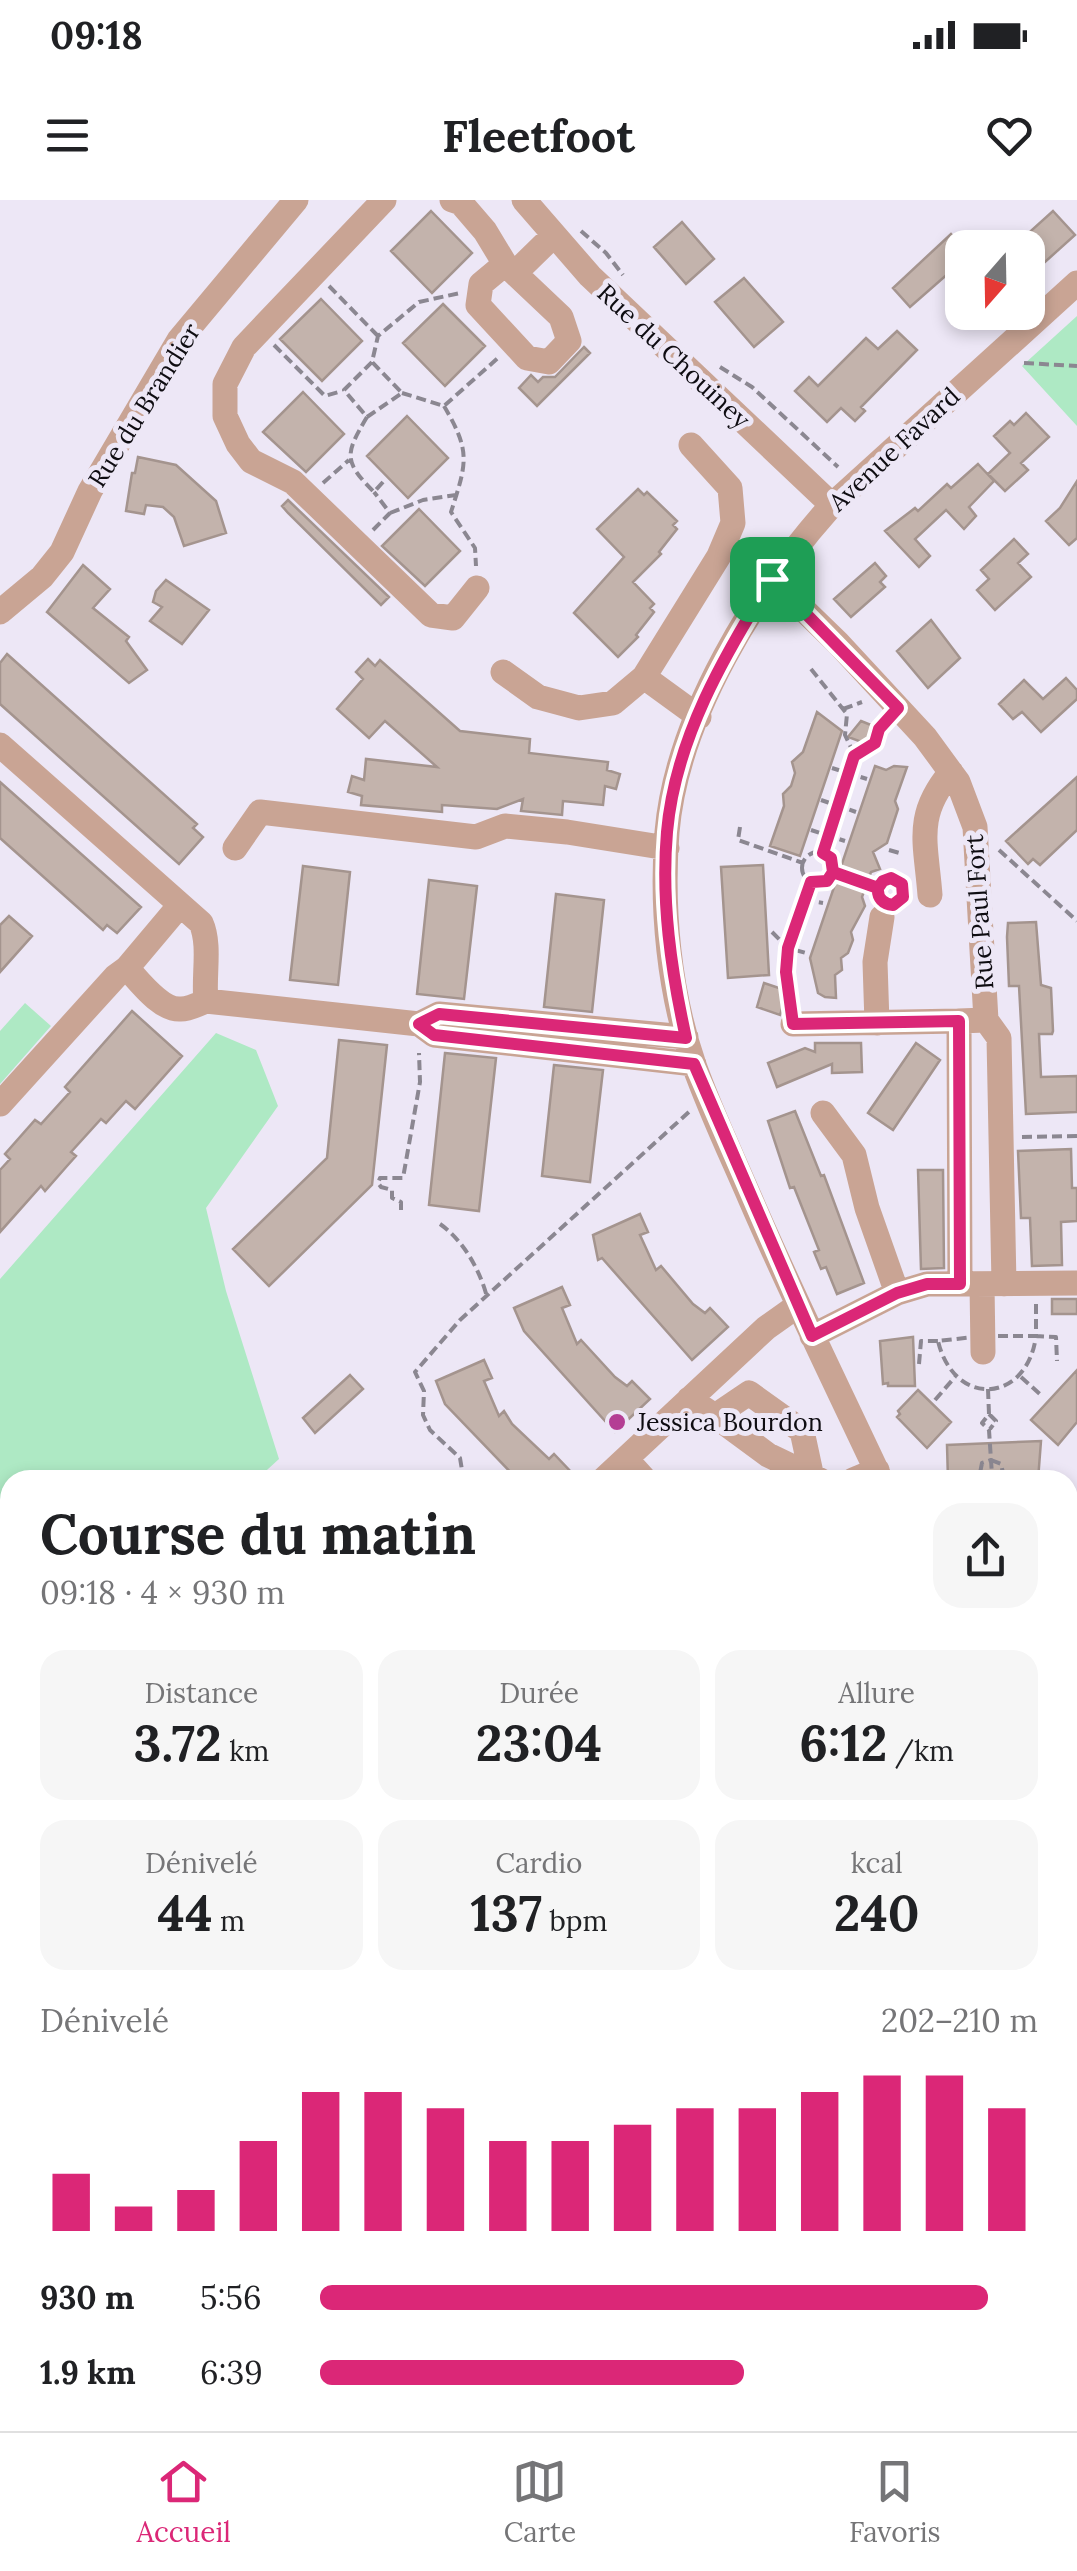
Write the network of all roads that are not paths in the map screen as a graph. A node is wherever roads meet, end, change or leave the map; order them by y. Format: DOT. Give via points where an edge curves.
graph roads {
  1 [pos="296,200"];
  2 [pos="384,200"];
  3 [pos="452,200"];
  4 [pos="524,200"];
  5 [pos="561,229"];
  6 [pos="510,268"];
  7 [pos="1077,283"];
  8 [pos="691,444"];
  9 [pos="832,505"];
  10 [pos="772,579"];
  11 [pos="477,588"];
  12 [pos="0,612"];
  13 [pos="503,672"];
  14 [pos="644,677"];
  15 [pos="698,717"];
  16 [pos="0,745"];
  17 [pos="951,772"];
  18 [pos="235,848"];
  19 [pos="667,848"];
  20 [pos="930,895"];
  21 [pos="180,905"];
  22 [pos="882,917"];
  23 [pos="127,968"];
  24 [pos="206,1002"];
  25 [pos="986,1020"];
  26 [pos="959,1021"];
  27 [pos="877,1022"];
  28 [pos="793,1024"];
  29 [pos="419,1034"];
  30 [pos="686,1038"];
  31 [pos="694,1064"];
  32 [pos="0,1104"];
  33 [pos="958,1104"];
  34 [pos="1001,1104"];
  35 [pos="823,1113"];
  36 [pos="1002,1197"];
  37 [pos="959,1198"];
  38 [pos="1077,1283"];
  39 [pos="982,1284"];
  40 [pos="897,1293"];
  41 [pos="797,1306"];
  42 [pos="812,1336"];
  43 [pos="983,1352"];
  44 [pos="690,1399"];
  45 [pos="715,1416"];
  46 [pos="626,1459"];
  47 [pos="614,1470"];
  48 [pos="635,1470"];
  49 [pos="802,1470"];
  50 [pos="814,1470"];
  51 [pos="867,1470"];
  1 -- 12 [label="street, Rue du Brandier" via="179,340 62,552"];
  2 -- 11 [label="street" via="244,348 224,384 225,416 251,460 294,482 431,614 453,618"];
  3 -- 6 [label="street" via="486,231"];
  4 -- 5 [label="street, Rue du Chouiney"];
  5 -- 6 [label="street"];
  5 -- 9 [label="street, Rue du Chouiney" via="590,276"];
  6 -- 6 [label="street" via="561,318 569,341 549,362 527,358 478,305 481,284"];
  7 -- 9 [label="street, Avenue Favard"];
  8 -- 14 [label="street" via="730,488 733,523"];
  9 -- 10 [label="street, Avenue Favard"];
  10 -- 15 [label="street, Avenue Favard" via="728,649"];
  10 -- 17 [label="street, Rue Paul Fort"];
  13 -- 14 [label="street" via="538,697 579,708 613,703"];
  14 -- 15 [label="street"];
  15 -- 19 [label="street, Avenue Favard" via="680,768"];
  16 -- 21 [label="street"];
  17 -- 20 [label="street" via="924,818"];
  17 -- 25 [label="street, Rue Paul Fort" via="974,827"];
  18 -- 19 [label="street" via="260,812 476,836 504,826"];
  19 -- 30 [label="street, Avenue Favard" via="667,942"];
  21 -- 23 [label="street"];
  21 -- 24 [label="street" via="205,933"];
  22 -- 27 [label="street"];
  23 -- 24 [label="street" via="168,1006 179,1010"];
  23 -- 32 [label="street"];
  24 -- 29 [label="street"];
  25 -- 26 [label="street, Rue Paul Fort"];
  25 -- 34 [label="street, Rue Paul Fort" via="999,1038"];
  26 -- 27 [label="street"];
  26 -- 33 [label="street, Rue Paul Fort"];
  27 -- 28 [label="street"];
  29 -- 30 [label="street" via="439,1014"];
  29 -- 31 [label="street"];
  30 -- 31 [label="street, Avenue Favard"];
  31 -- 41 [label="street, Avenue Favard"];
  33 -- 34 [label="street"];
  33 -- 37 [label="street, Rue Paul Fort"];
  34 -- 36 [label="street, Rue Paul Fort"];
  35 -- 40 [label="street" via="854,1155"];
  36 -- 37 [label="street"];
  36 -- 39 [label="street, Rue Paul Fort"];
  37 -- 39 [label="street, Rue Paul Fort"];
  38 -- 39 [label="street"];
  39 -- 40 [label="street" via="927,1284"];
  39 -- 43 [label="street"];
  40 -- 42 [label="street"];
  41 -- 42 [label="street, Avenue Favard"];
  41 -- 44 [label="street"];
  42 -- 51 [label="street, Avenue Favard"];
  44 -- 45 [label="street"];
  44 -- 46 [label="street"];
  45 -- 49 [label="street" via="768,1455"];
  45 -- 50 [label="street" via="750,1394 802,1431"];
  46 -- 47 [label="street"];
  46 -- 48 [label="street"];
}
